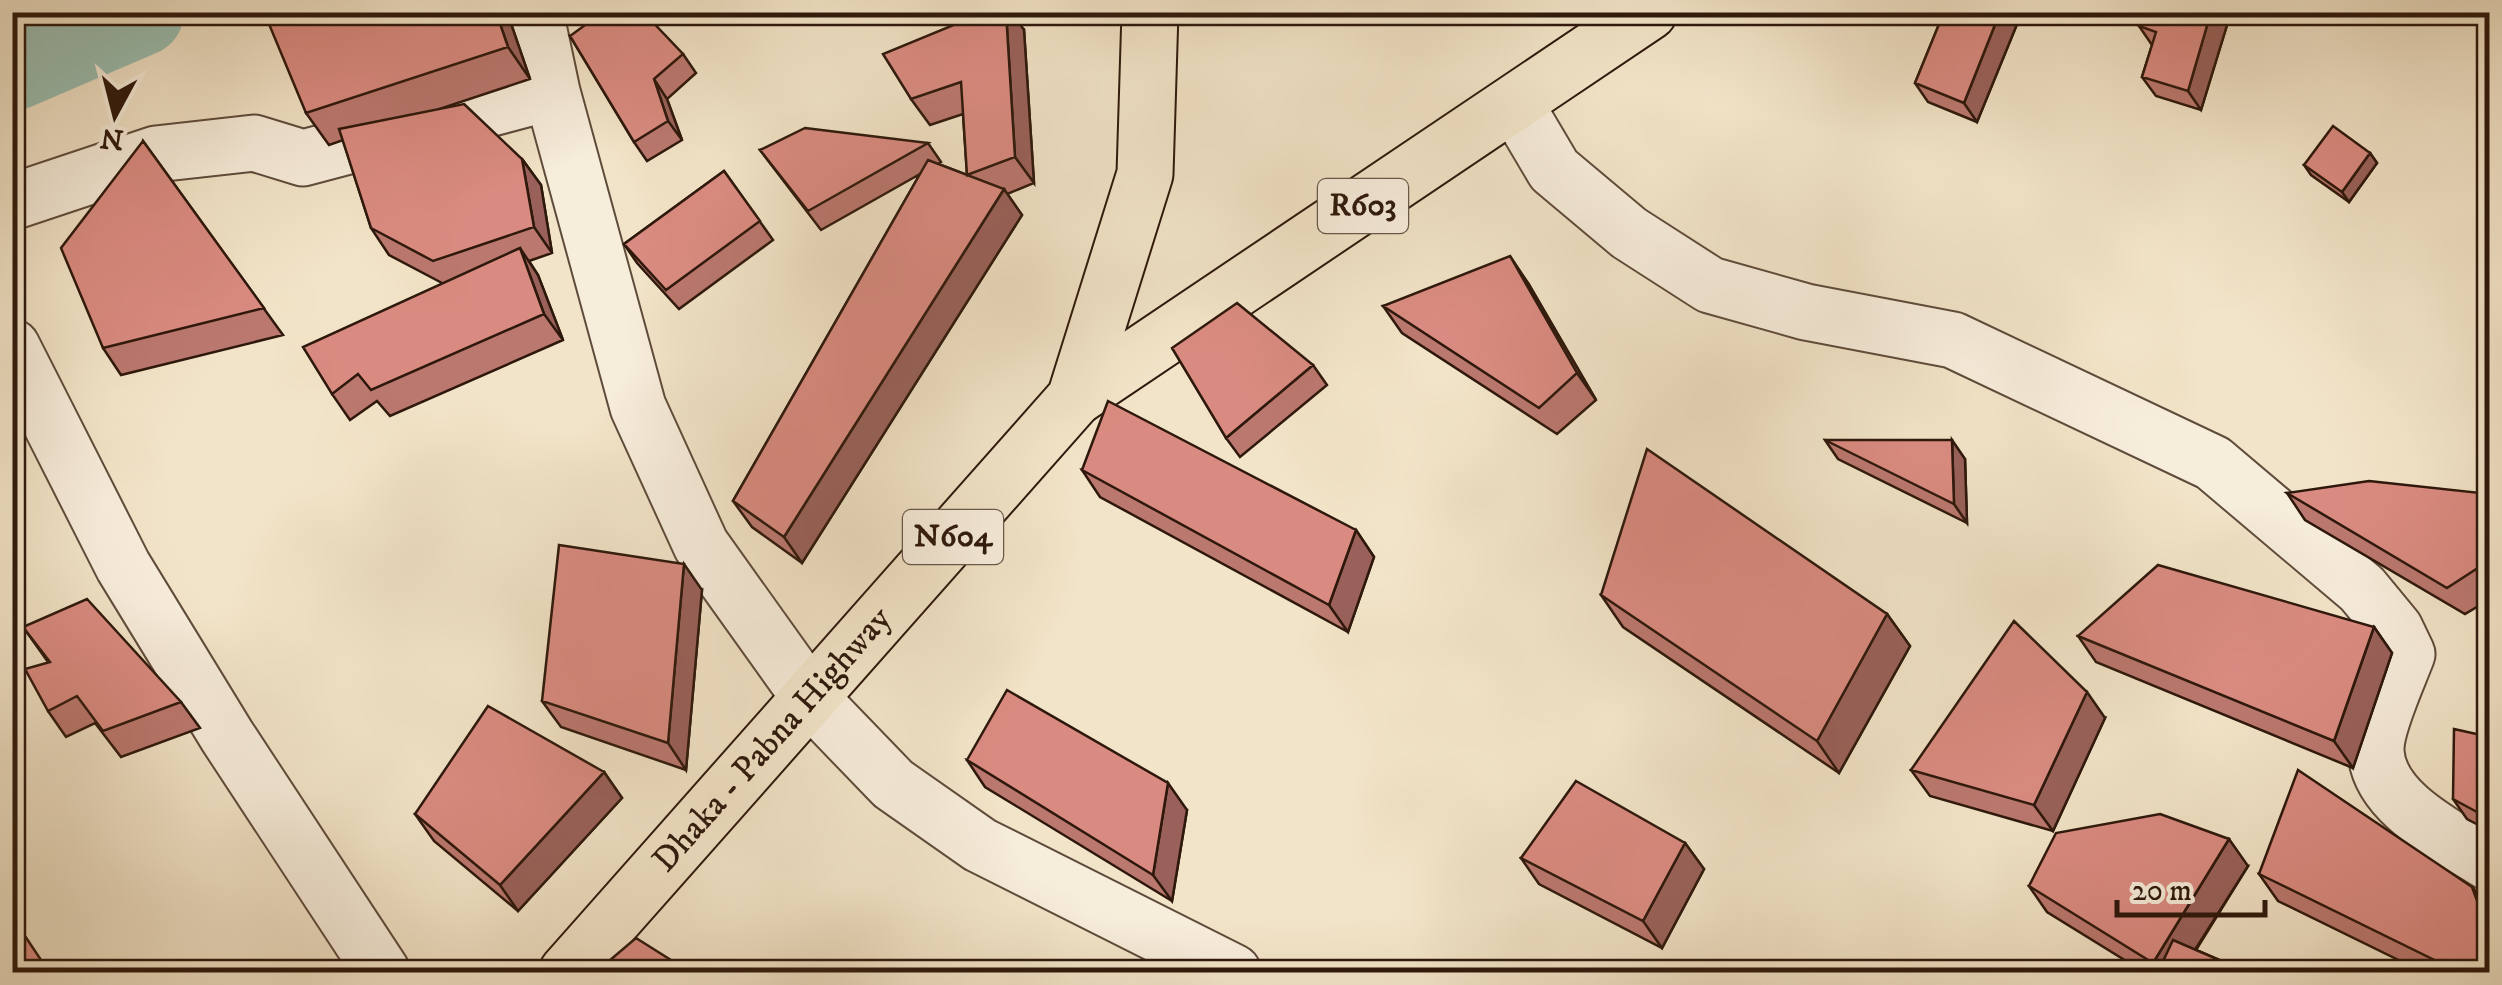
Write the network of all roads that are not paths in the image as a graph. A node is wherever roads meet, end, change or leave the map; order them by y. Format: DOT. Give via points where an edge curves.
graph roads {
  1 [pos="535,12"];
  2 [pos="1150,12"];
  3 [pos="1649,12"];
  4 [pos="552,92"];
  5 [pos="1515,104"];
  6 [pos="12,202"];
  7 [pos="12,346"];
  8 [pos="1076,398"];
  9 [pos="811,699"];
  10 [pos="2490,863"];
  11 [pos="382,972"];
  12 [pos="567,972"];
  13 [pos="1233,972"];
  1 -- 4 [label="street"];
  2 -- 8 [label="main road, Dhaka - Pabna Highway / N604" via="1144,174"];
  3 -- 5 [label="main road, R603"];
  4 -- 6 [label="street" via="303,158 254,142 156,154"];
  4 -- 9 [label="street" via="638,407 701,545"];
  5 -- 8 [label="main road, R603"];
  5 -- 10 [label="street" via="1554,170 1629,233 1710,285 1806,312 1953,340 2213,463 2362,589 2395,630 2407,654 2375,749 2383,781 2419,816"];
  7 -- 11 [label="street" via="123,566"];
  8 -- 9 [label="main road, Dhaka - Pabna Highway / N604"];
  9 -- 12 [label="main road, Dhaka - Pabna Highway / N604"];
  9 -- 13 [label="street" via="892,784 980,844"];
}
